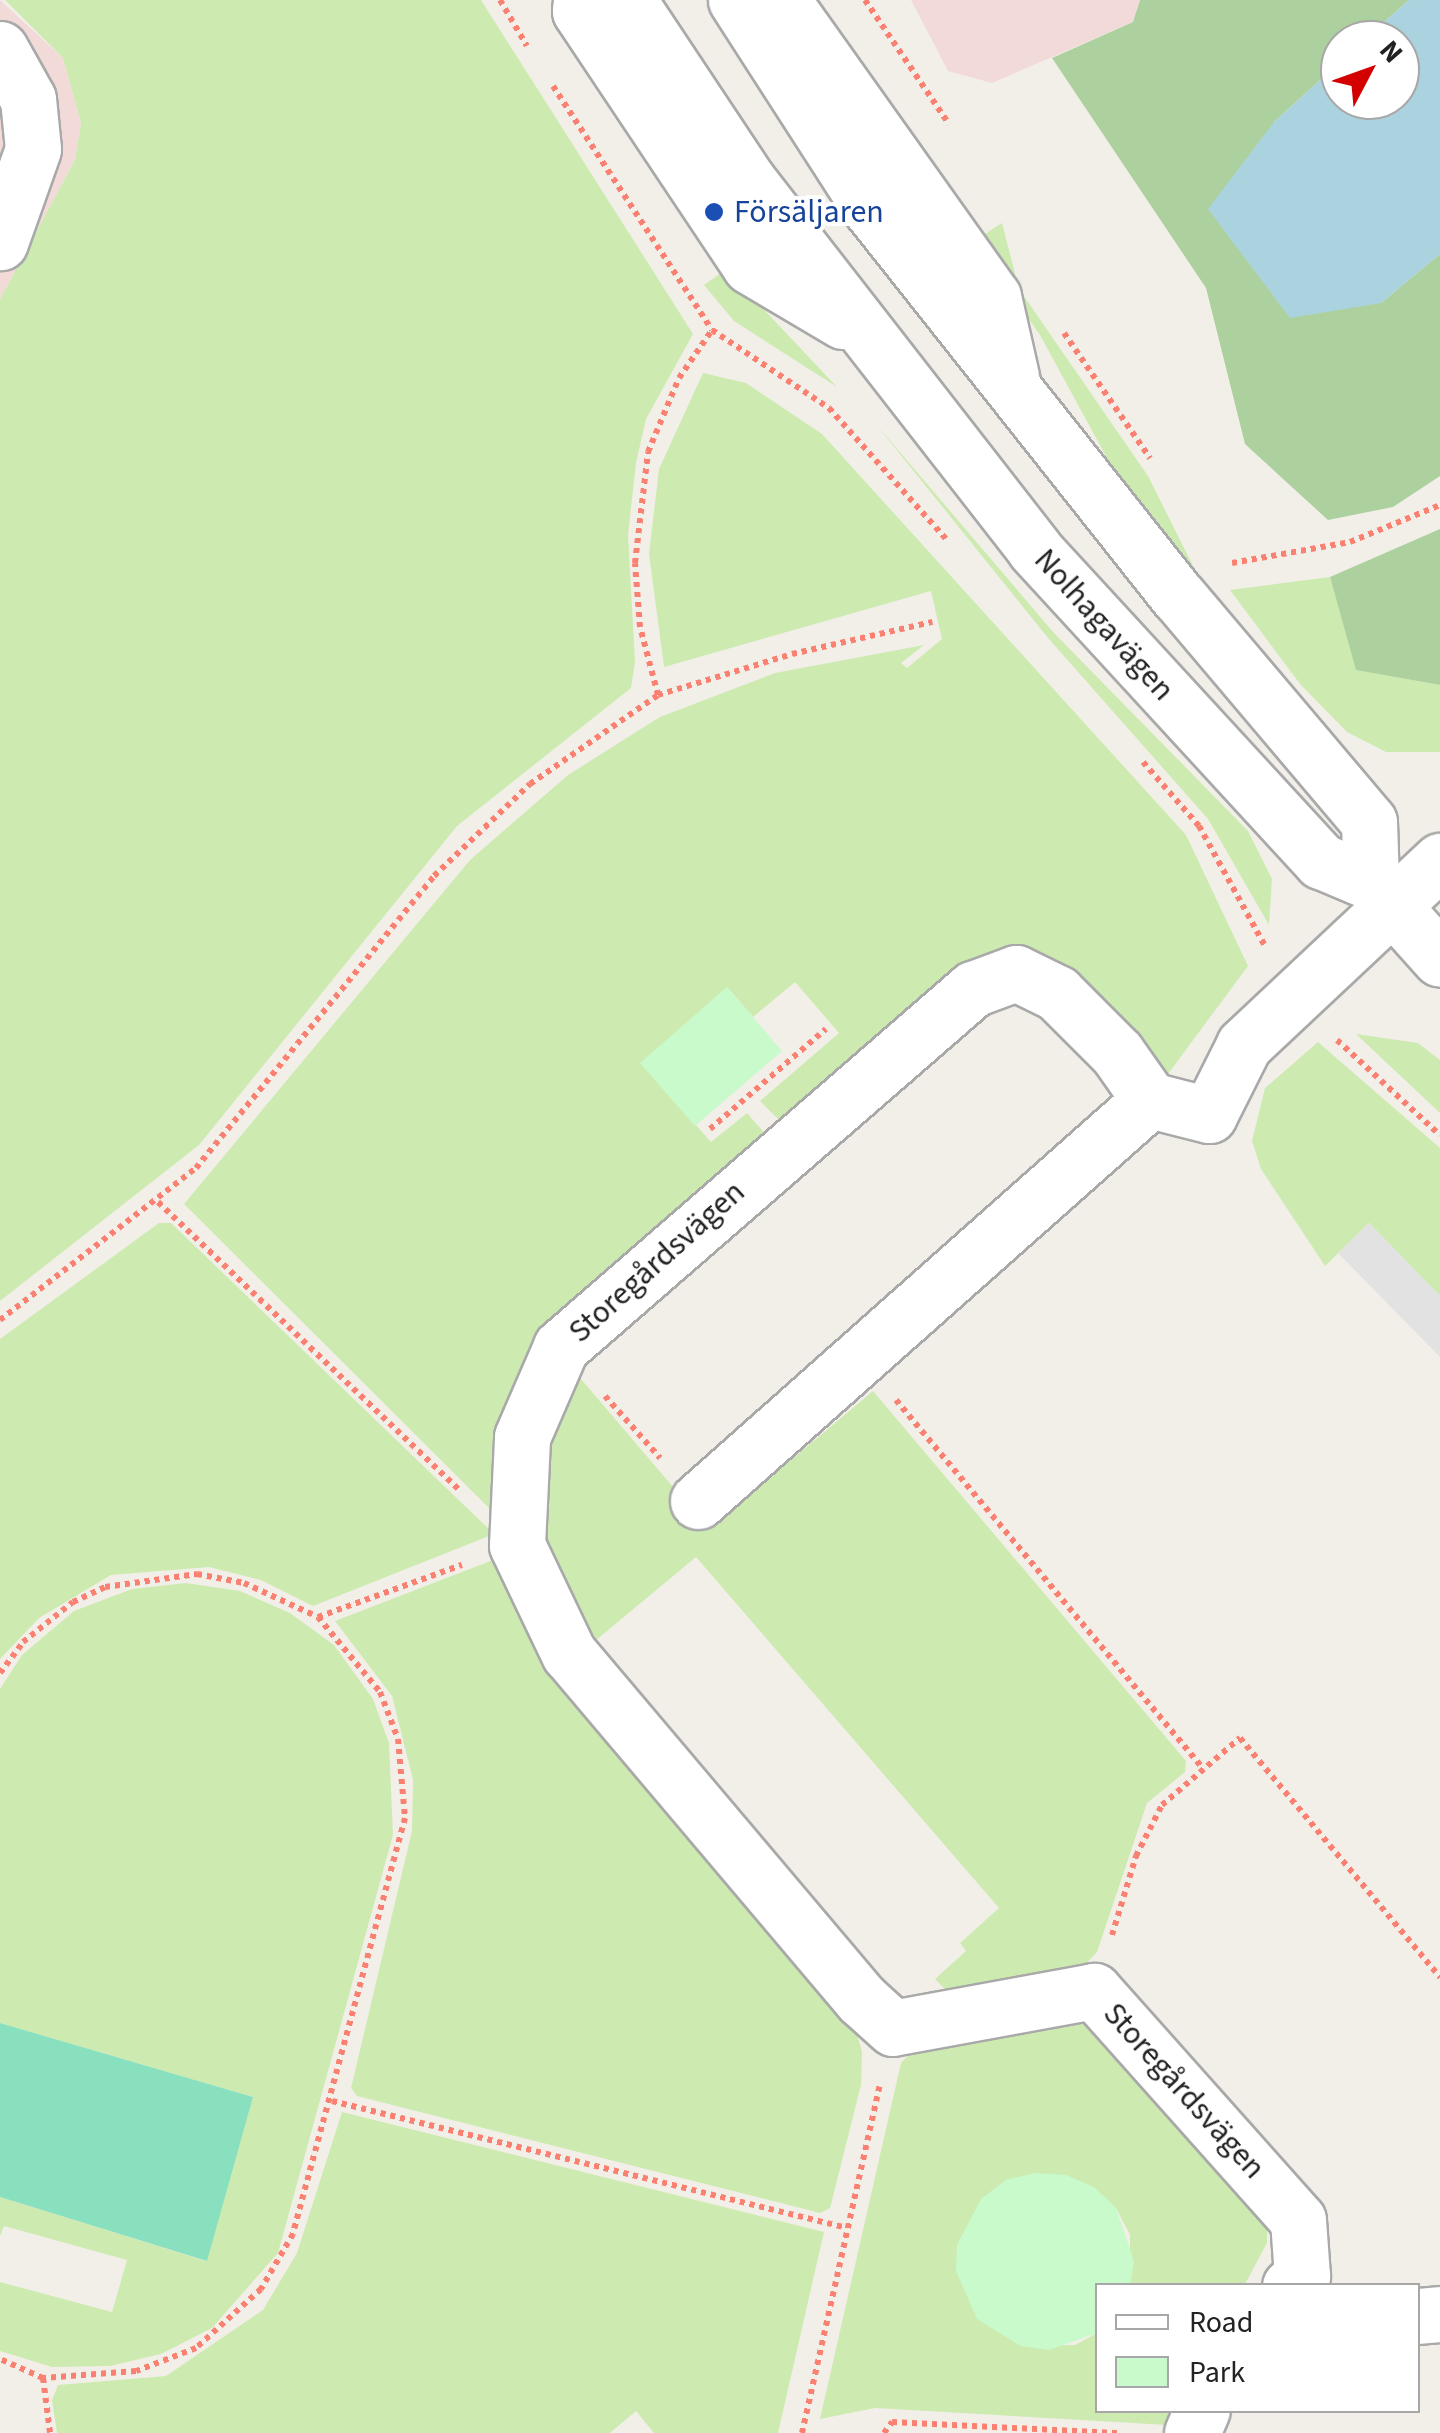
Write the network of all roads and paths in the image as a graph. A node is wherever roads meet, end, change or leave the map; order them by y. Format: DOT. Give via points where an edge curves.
graph roads {
  1 [pos="500,0"];
  2 [pos="581,0"];
  3 [pos="628,0"];
  4 [pos="736,0"];
  5 [pos="782,0"];
  6 [pos="0,50"];
  7 [pos="536,61"];
  8 [pos="547,77"];
  9 [pos="0,242"];
  10 [pos="712,330"];
  11 [pos="868,335"];
  12 [pos="1015,393"];
  13 [pos="1440,505"];
  14 [pos="957,552"];
  15 [pos="1232,563"];
  16 [pos="932,622"];
  17 [pos="658,696"];
  18 [pos="1135,754"];
  19 [pos="1440,861"];
  20 [pos="1381,894"];
  21 [pos="1262,942"];
  22 [pos="1440,959"];
  23 [pos="826,1029"];
  24 [pos="1334,1037"];
  25 [pos="1150,1100"];
  26 [pos="710,1129"];
  27 [pos="1440,1134"];
  28 [pos="158,1202"];
  29 [pos="0,1320"];
  30 [pos="561,1347"];
  31 [pos="860,1356"];
  32 [pos="698,1500"];
  33 [pos="517,1545"];
  34 [pos="318,1617"];
  35 [pos="0,1673"];
  36 [pos="1203,1768"];
  37 [pos="1440,1977"];
  38 [pos="1094,1991"];
  39 [pos="893,2028"];
  40 [pos="332,2101"];
  41 [pos="843,2228"];
  42 [pos="1307,2282"];
  43 [pos="0,2359"];
  44 [pos="43,2378"];
  45 [pos="50,2433"];
  46 [pos="802,2433"];
  47 [pos="884,2433"];
  48 [pos="1121,2433"];
  1 -- 7 [label="path"];
  2 -- 11 [label="street, Nolhagavägen" via="580,10 750,266"];
  3 -- 11 [label="street, Nolhagavägen" via="748,182"];
  4 -- 12 [label="street" via="870,208"];
  5 -- 12 [label="street" via="993,297"];
  6 -- 9 [label="street" via="28,100 33,149"];
  8 -- 10 [label="path"];
  10 -- 14 [label="path" via="829,408"];
  10 -- 17 [label="path" via="679,378 648,452 635,563 640,628"];
  11 -- 20 [label="street, Nolhagavägen" via="1048,564 1321,861"];
  12 -- 20 [label="street" via="1369,822"];
  13 -- 15 [label="path" via="1350,542"];
  16 -- 17 [label="path" via="792,654"];
  17 -- 28 [label="path" via="530,784 434,876 266,1086"];
  18 -- 21 [label="path" via="1199,826"];
  19 -- 20 [label="street"];
  20 -- 22 [label="street, Nolhagavägen"];
  20 -- 25 [label="street" via="1244,1045 1209,1115"];
  23 -- 26 [label="path"];
  24 -- 27 [label="path"];
  25 -- 30 [label="street, Storegårdsvägen" via="1118,1054 1056,993 1016,973 973,989"];
  25 -- 31 [label="street"];
  28 -- 29 [label="path"];
  28 -- 33 [label="path"];
  30 -- 32 [label="path"];
  30 -- 33 [label="street, Storegårdsvägen" via="522,1436"];
  31 -- 32 [label="street"];
  31 -- 36 [label="path"];
  33 -- 34 [label="path"];
  33 -- 39 [label="street, Storegårdsvägen" via="569,1654 861,1999"];
  34 -- 35 [label="path" via="244,1583 198,1574 134,1580 73,1602 23,1642"];
  34 -- 40 [label="path" via="380,1692 398,1739 405,1818"];
  36 -- 37 [label="path" via="1240,1738"];
  36 -- 38 [label="path" via="1162,1805 1136,1856"];
  38 -- 39 [label="street, Storegårdsvägen"];
  38 -- 42 [label="street, Storegårdsvägen" via="1298,2220"];
  39 -- 41 [label="path"];
  40 -- 41 [label="path"];
  40 -- 44 [label="path" via="292,2234 244,2310 168,2361 100,2378"];
  41 -- 46 [label="path"];
  43 -- 44 [label="path"];
  44 -- 45 [label="path"];
  47 -- 48 [label="path" via="892,2422"];
}
